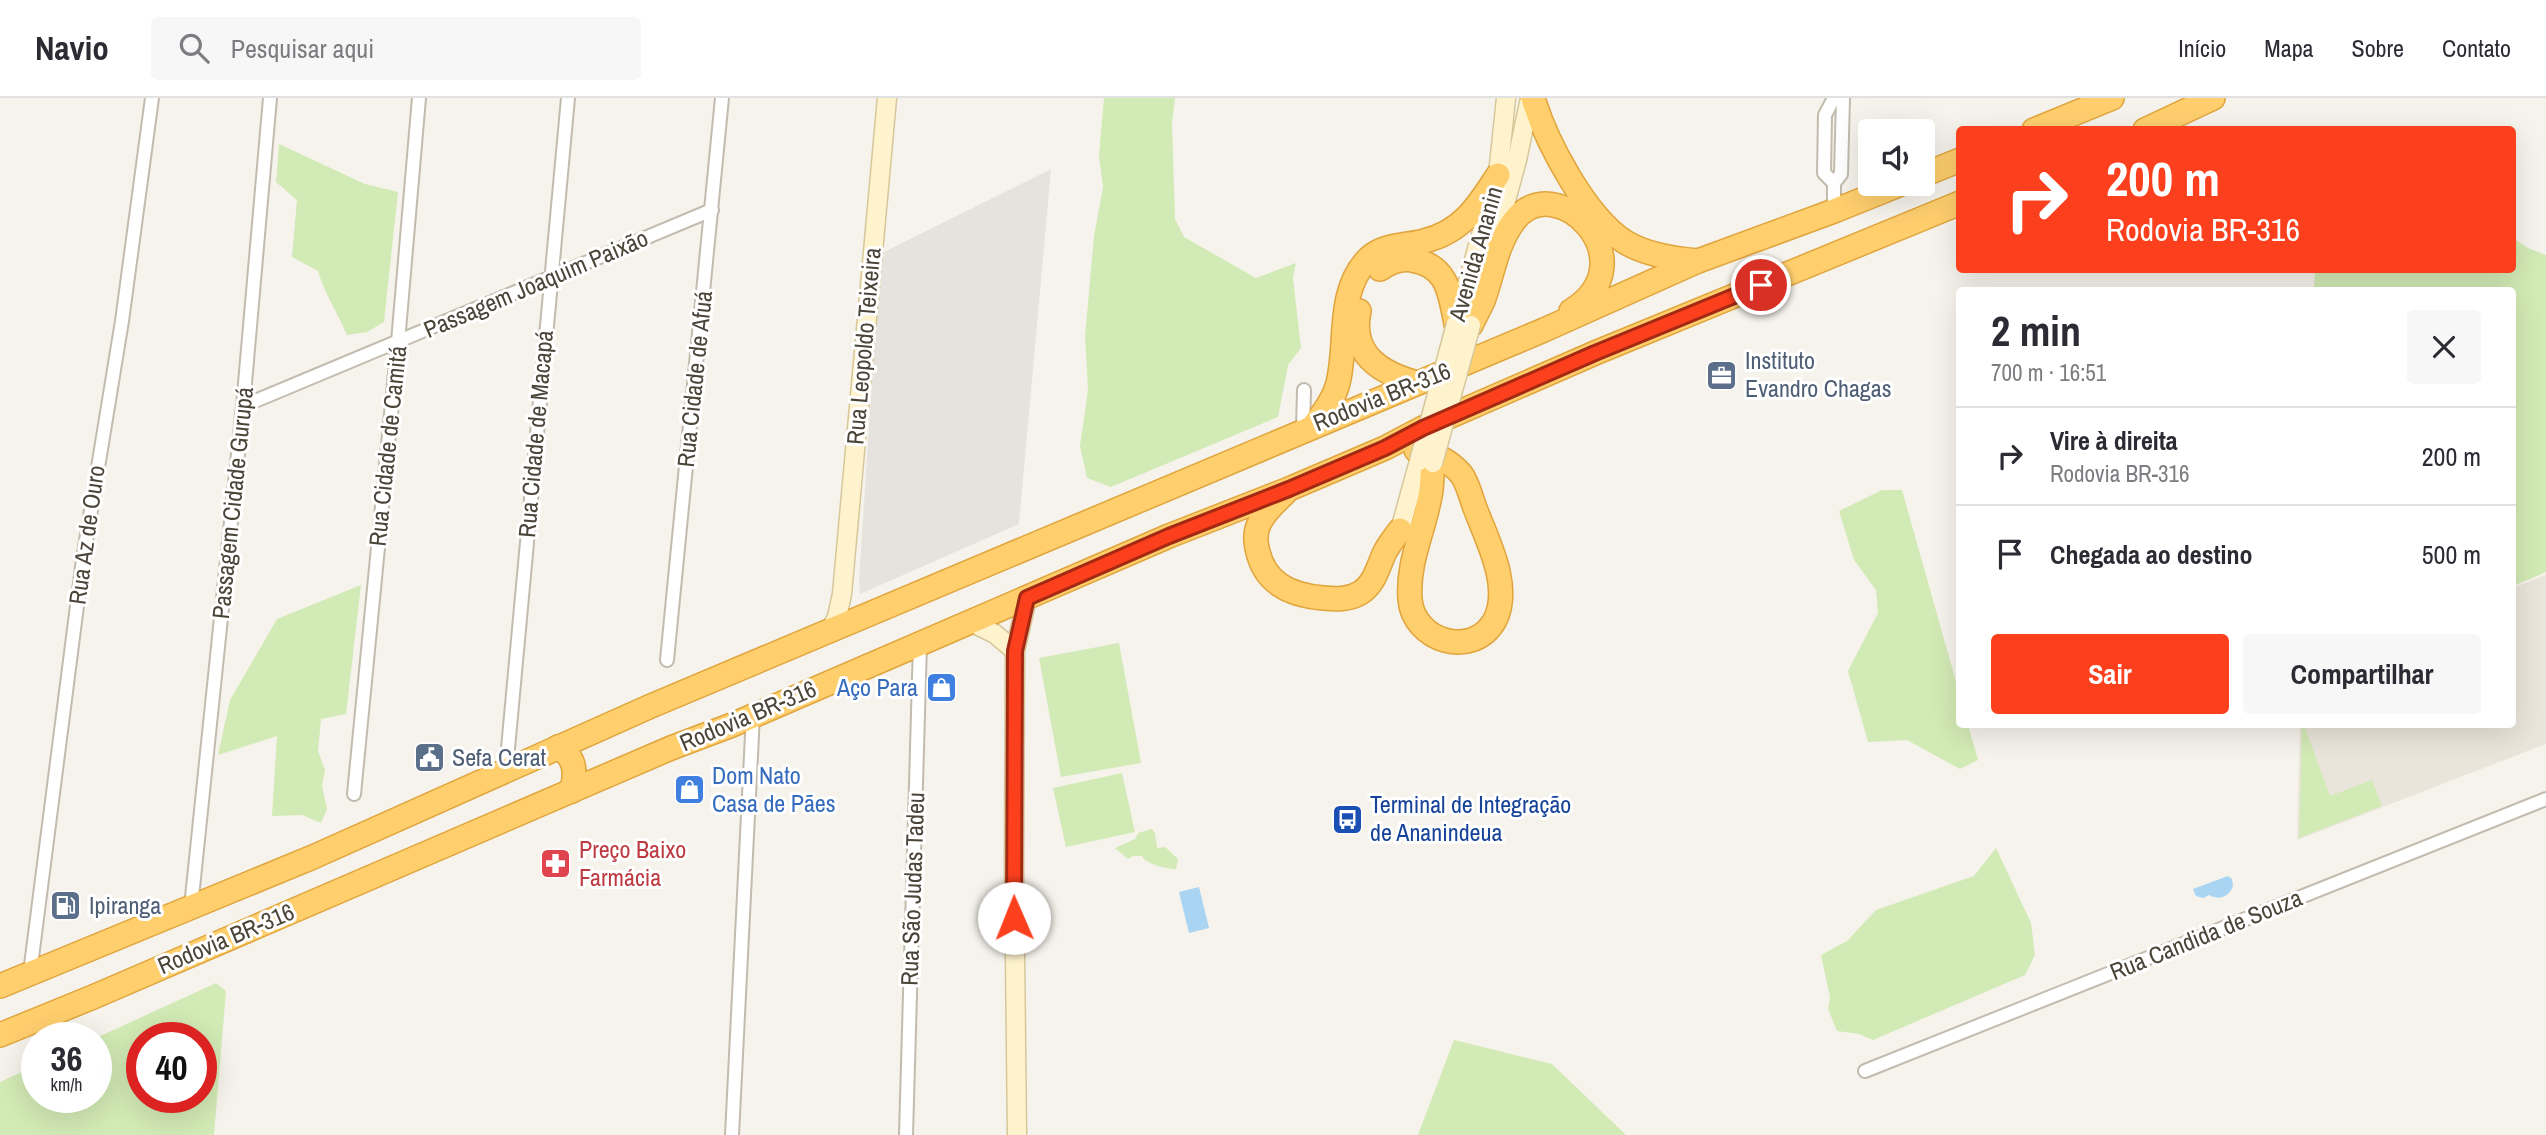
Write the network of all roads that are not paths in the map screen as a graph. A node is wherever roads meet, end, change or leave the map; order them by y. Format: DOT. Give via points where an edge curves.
graph roads {
  1 [pos="152,98"];
  2 [pos="270,98"];
  3 [pos="419,98"];
  4 [pos="568,98"];
  5 [pos="722,98"];
  6 [pos="887,98"];
  7 [pos="1506,98"];
  8 [pos="1531,98"];
  9 [pos="2112,98"];
  10 [pos="2213,98"];
  11 [pos="1838,99"];
  12 [pos="2044,126"];
  13 [pos="2154,126"];
  14 [pos="1824,152"];
  15 [pos="1842,152"];
  16 [pos="1956,162"];
  17 [pos="1935,170"];
  18 [pos="1498,175"];
  19 [pos="1834,183"];
  20 [pos="1871,196"];
  21 [pos="1956,205"];
  22 [pos="712,210"];
  23 [pos="1834,211"];
  24 [pos="1698,261"];
  25 [pos="550,279"];
  26 [pos="1464,324"];
  27 [pos="1544,330"];
  28 [pos="398,342"];
  29 [pos="1417,383"];
  30 [pos="1304,390"];
  31 [pos="243,406"];
  32 [pos="1309,427"];
  33 [pos="1385,448"];
  34 [pos="1426,462"];
  35 [pos="1289,489"];
  36 [pos="1400,530"];
  37 [pos="842,594"];
  38 [pos="1027,598"];
  39 [pos="864,617"];
  40 [pos="971,622"];
  41 [pos="829,633"];
  42 [pos="920,643"];
  43 [pos="1015,651"];
  44 [pos="667,660"];
  45 [pos="753,715"];
  46 [pos="584,736"];
  47 [pos="558,747"];
  48 [pos="506,770"];
  49 [pos="605,776"];
  50 [pos="572,790"];
  51 [pos="354,794"];
  52 [pos="2546,799"];
  53 [pos="191,907"];
  54 [pos="30,974"];
  55 [pos="0,986"];
  56 [pos="0,1035"];
  57 [pos="1865,1071"];
  58 [pos="732,1135"];
  59 [pos="906,1135"];
  60 [pos="1017,1135"];
  1 -- 54 [label="street, Rua Az de Ouro" via="85,546"];
  2 -- 31 [label="street, Passagem Cidade Gurupá"];
  3 -- 28 [label="street, Rua Cidade de Camitá"];
  4 -- 25 [label="street, Rua Cidade de Macapá"];
  5 -- 22 [label="street, Rua Cidade de Afuá"];
  6 -- 37 [label="main road, Rua Leopoldo Teixeira"];
  7 -- 18 [label="main road, Avenida Ananin"];
  8 -- 24 [label="highway" via="1558,159 1607,226 1642,250"];
  8 -- 26 [label="main road, Avenida Ananin" via="1517,160"];
  9 -- 12 [label="highway"];
  10 -- 13 [label="highway"];
  11 -- 14 [label="street" via="1825,115"];
  11 -- 15 [label="street"];
  14 -- 15 [label="street"];
  14 -- 19 [label="street" via="1824,173"];
  15 -- 19 [label="street" via="1841,174"];
  16 -- 17 [label="highway"];
  18 -- 26 [label="main road, Avenida Ananin"];
  18 -- 32 [label="highway" via="1468,219 1424,241 1382,250 1368,260 1346,308 1335,393"];
  19 -- 23 [label="street"];
  20 -- 23 [label="highway, Rodovia BR-316"];
  21 -- 33 [label="highway, Rodovia BR-316" via="1595,353"];
  22 -- 25 [label="street, Passagem Joaquim Paixão"];
  22 -- 44 [label="street, Rua Cidade de Afuá"];
  23 -- 24 [label="highway, Rodovia BR-316"];
  24 -- 27 [label="highway, Rodovia BR-316"];
  25 -- 28 [label="street, Passagem Joaquim Paixão"];
  25 -- 48 [label="street, Rua Cidade de Macapá"];
  26 -- 27 [label="highway" via="1483,300 1496,256 1516,219 1535,206 1549,204 1570,210 1588,226 1601,247 1603,261 1597,287 1581,305"];
  26 -- 29 [label="highway" via="1444,278 1428,263 1394,261 1375,273 1363,292 1357,330 1360,343 1378,367"];
  26 -- 34 [label="main road, Avenida Ananin, bridge"];
  27 -- 29 [label="highway, Rodovia BR-316"];
  28 -- 31 [label="street, Passagem Joaquim Paixão"];
  28 -- 51 [label="street, Rua Cidade de Camitá"];
  29 -- 32 [label="highway, Rodovia BR-316"];
  30 -- 32 [label="street"];
  31 -- 53 [label="street, Passagem Cidade Gurupá"];
  32 -- 39 [label="highway, Rodovia BR-316"];
  33 -- 34 [label="highway" via="1428,452 1449,462 1463,477 1494,560 1501,600 1490,627 1463,642 1424,631 1410,602 1411,566 1431,491"];
  33 -- 35 [label="highway, Rodovia BR-316"];
  34 -- 36 [label="main road, Avenida Ananin"];
  35 -- 36 [label="highway" via="1259,524 1256,541 1265,574 1296,593 1339,599 1361,592 1371,583"];
  35 -- 38 [label="highway, Rodovia BR-316"];
  37 -- 39 [label="main road" via="849,607"];
  37 -- 41 [label="main road, Rua Leopoldo Teixeira"];
  38 -- 40 [label="highway, Rodovia BR-316"];
  38 -- 43 [label="main road"];
  39 -- 41 [label="highway, Rodovia BR-316"];
  40 -- 42 [label="highway, Rodovia BR-316"];
  40 -- 43 [label="main road"];
  41 -- 46 [label="highway, Rodovia BR-316"];
  42 -- 45 [label="highway, Rodovia BR-316"];
  42 -- 59 [label="street, Rua São Judas Tadeu"];
  43 -- 60 [label="main road"];
  45 -- 49 [label="highway, Rodovia BR-316"];
  45 -- 58 [label="street"];
  46 -- 47 [label="highway, Rodovia BR-316"];
  46 -- 49 [label="highway" via="587,762"];
  47 -- 48 [label="highway, Rodovia BR-316"];
  47 -- 50 [label="highway" via="573,763"];
  48 -- 53 [label="highway, Rodovia BR-316" via="313,858"];
  49 -- 50 [label="highway, Rodovia BR-316"];
  50 -- 56 [label="highway, Rodovia BR-316"];
  52 -- 57 [label="street, Rua Candida de Souza"];
  53 -- 54 [label="highway, Rodovia BR-316"];
  54 -- 55 [label="highway, Rodovia BR-316"];
}
